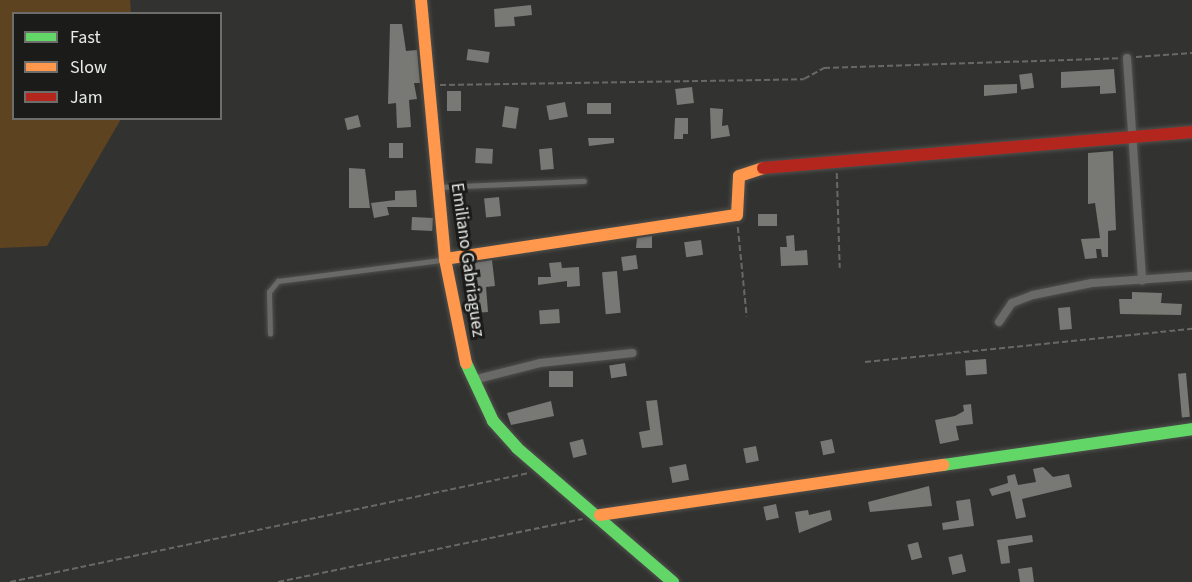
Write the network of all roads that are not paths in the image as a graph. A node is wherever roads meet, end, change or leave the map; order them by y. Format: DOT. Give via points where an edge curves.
graph roads {
  1 [pos="421,0"];
  2 [pos="1127,57"];
  3 [pos="1192,132"];
  4 [pos="1134,138"];
  5 [pos="584,181"];
  6 [pos="438,187"];
  7 [pos="445,259"];
  8 [pos="1192,276"];
  9 [pos="1142,280"];
  10 [pos="999,322"];
  11 [pos="270,333"];
  12 [pos="632,352"];
  13 [pos="472,380"];
  14 [pos="1192,429"];
  15 [pos="600,515"];
  16 [pos="673,582"];
  1 -- 6 [label="street, Emiliano Gabriaguez"];
  2 -- 4 [label="street"];
  3 -- 4 [label="street"];
  4 -- 7 [label="street" via="743,171 737,215"];
  4 -- 9 [label="street"];
  5 -- 6 [label="lane"];
  6 -- 7 [label="street, Emiliano Gabriaguez"];
  7 -- 11 [label="lane" via="278,281 269,292"];
  7 -- 13 [label="street, Emiliano Gabriaguez" via="463,356"];
  8 -- 9 [label="street"];
  9 -- 10 [label="street" via="1033,295 1012,303"];
  12 -- 13 [label="street" via="540,363"];
  13 -- 15 [label="street, Emiliano Gabriaguez" via="493,421 544,470"];
  14 -- 15 [label="street"];
  15 -- 16 [label="street, Emiliano Gabriaguez"];
}
